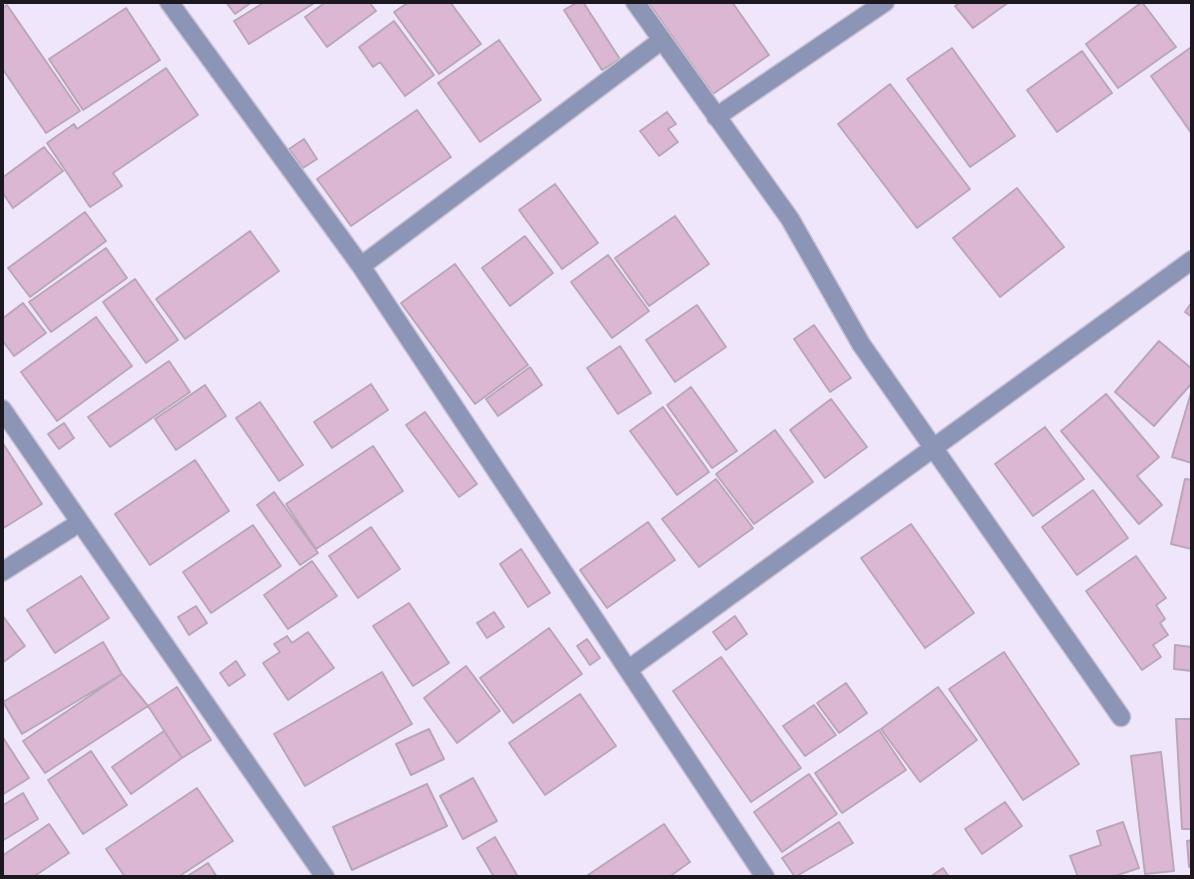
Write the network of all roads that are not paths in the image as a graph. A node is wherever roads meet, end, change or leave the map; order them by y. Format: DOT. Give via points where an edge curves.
graph roads {
  1 [pos="169,2"];
  2 [pos="635,2"];
  3 [pos="885,2"];
  4 [pos="662,40"];
  5 [pos="716,117"];
  6 [pos="1192,260"];
  7 [pos="361,266"];
  8 [pos="2,409"];
  9 [pos="932,448"];
  10 [pos="79,523"];
  11 [pos="2,572"];
  12 [pos="629,669"];
  13 [pos="1121,717"];
  14 [pos="757,874"];
  15 [pos="325,877"];
  1 -- 7 [label="street"];
  2 -- 4 [label="street"];
  3 -- 5 [label="street"];
  4 -- 5 [label="street"];
  4 -- 7 [label="street"];
  5 -- 9 [label="street" via="790,219 861,344"];
  6 -- 9 [label="street"];
  7 -- 12 [label="street"];
  8 -- 10 [label="street"];
  9 -- 12 [label="street"];
  9 -- 13 [label="street"];
  10 -- 11 [label="street"];
  10 -- 15 [label="street"];
  12 -- 14 [label="street"];
}
